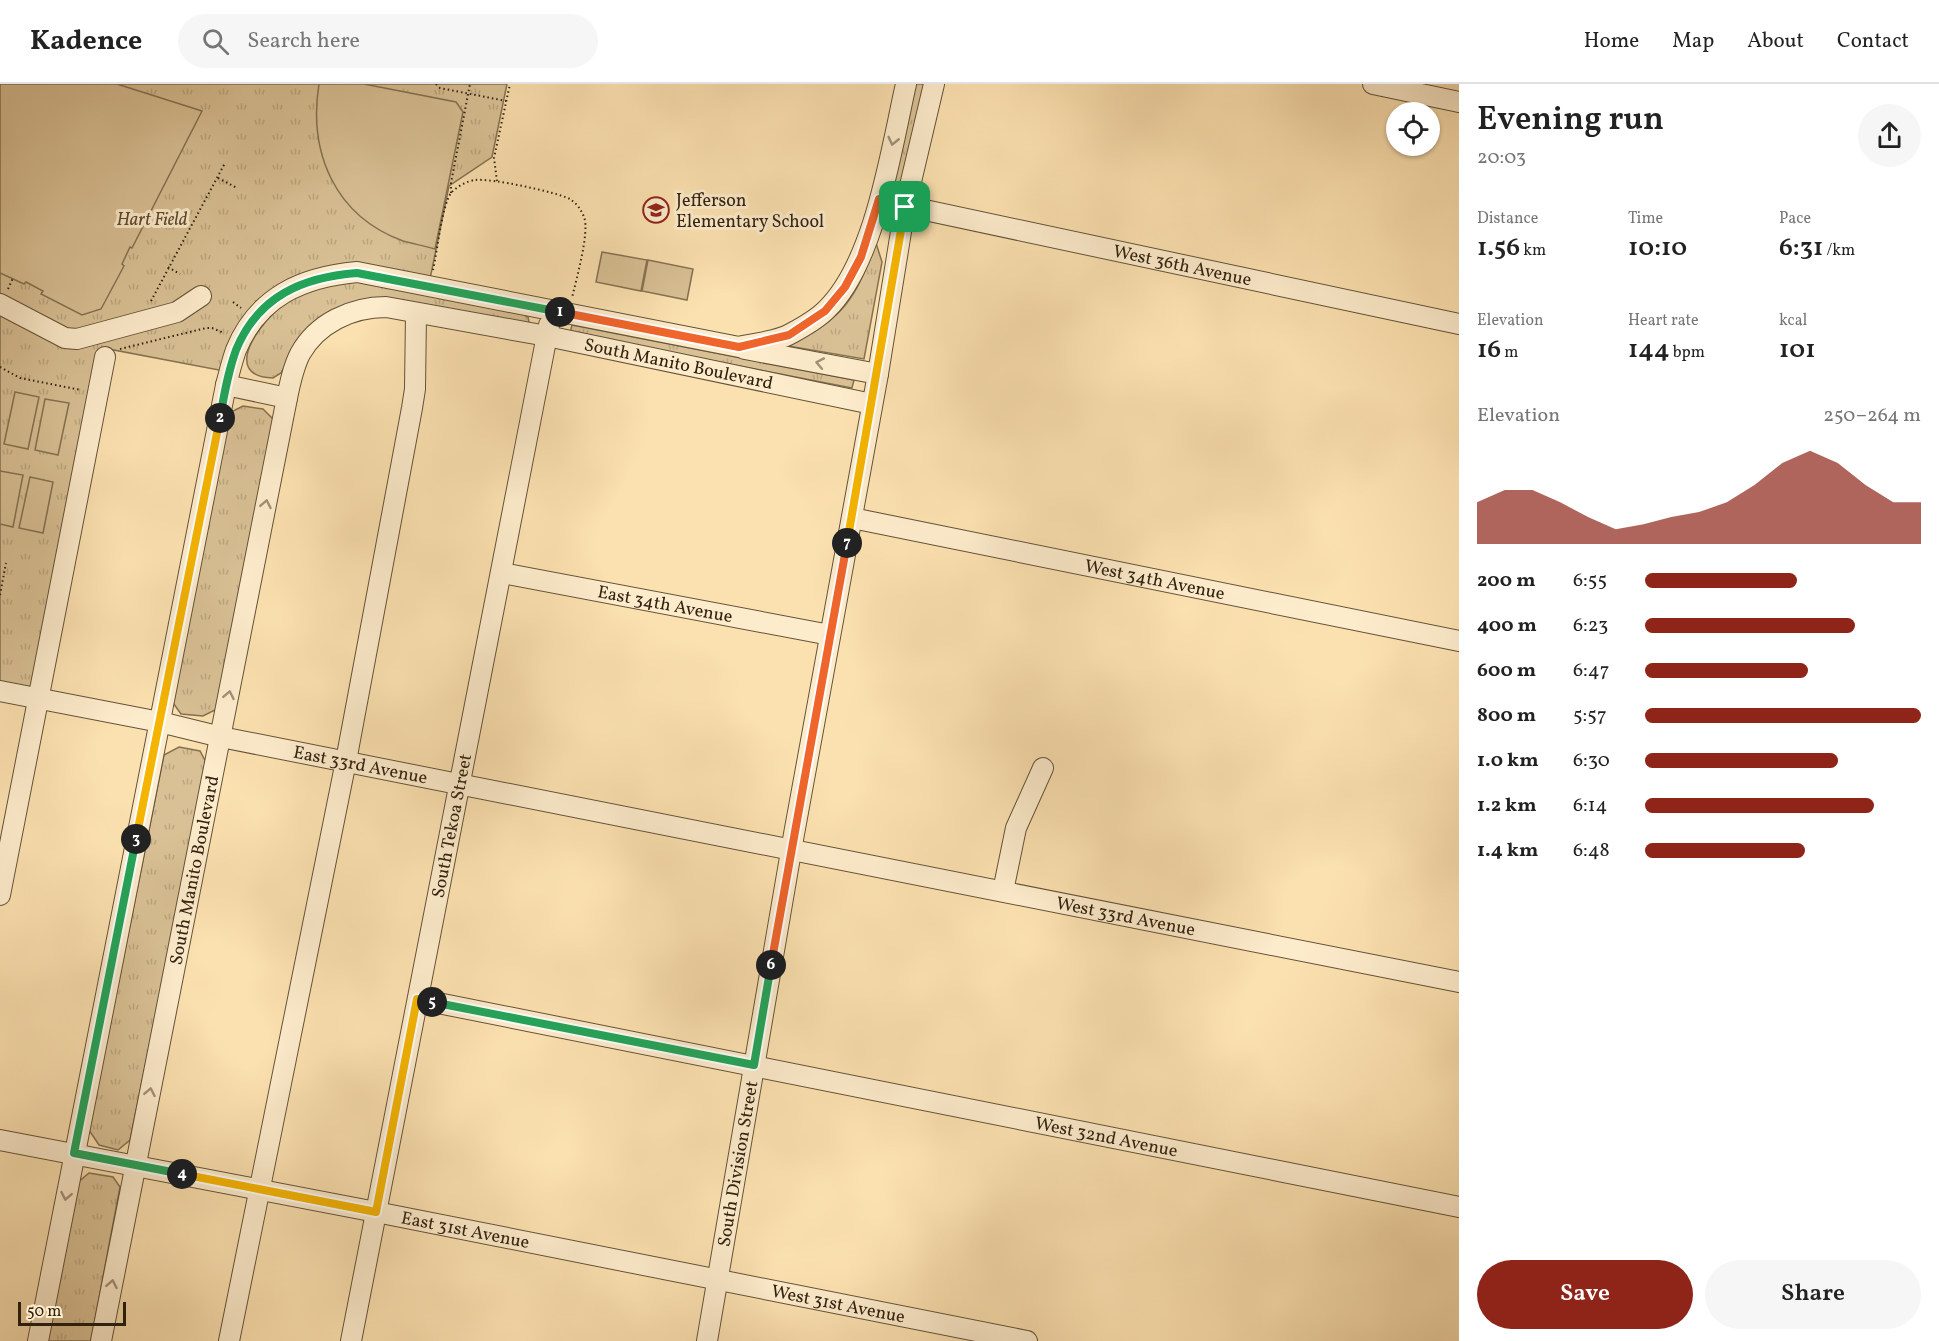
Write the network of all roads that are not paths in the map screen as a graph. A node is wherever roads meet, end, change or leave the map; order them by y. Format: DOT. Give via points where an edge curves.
graph roads {
  1 [pos="906,84"];
  2 [pos="934,84"];
  3 [pos="1373,84"];
  4 [pos="1459,102"];
  5 [pos="879,199"];
  6 [pos="905,207"];
  7 [pos="201,296"];
  8 [pos="3,299"];
  9 [pos="552,310"];
  10 [pos="416,313"];
  11 [pos="1459,324"];
  12 [pos="547,336"];
  13 [pos="739,347"];
  14 [pos="105,357"];
  15 [pos="878,374"];
  16 [pos="226,386"];
  17 [pos="287,398"];
  18 [pos="872,404"];
  19 [pos="852,518"];
  20 [pos="502,573"];
  21 [pos="830,635"];
  22 [pos="1459,641"];
  23 [pos="0,691"];
  24 [pos="39,699"];
  25 [pos="160,723"];
  26 [pos="220,737"];
  27 [pos="346,761"];
  28 [pos="1043,768"];
  29 [pos="461,784"];
  30 [pos="792,849"];
  31 [pos="1003,891"];
  32 [pos="0,895"];
  33 [pos="1459,982"];
  34 [pos="417,999"];
  35 [pos="754,1065"];
  36 [pos="0,1140"];
  37 [pos="74,1153"];
  38 [pos="135,1165"];
  39 [pos="260,1189"];
  40 [pos="1459,1207"];
  41 [pos="376,1212"];
  42 [pos="718,1278"];
  43 [pos="38,1341"];
  44 [pos="101,1341"];
  45 [pos="229,1341"];
  46 [pos="351,1341"];
  47 [pos="707,1341"];
  48 [pos="1027,1341"];
  1 -- 5 [label="street, South Manito Boulevard, one-way"];
  2 -- 6 [label="street"];
  3 -- 4 [label="street"];
  5 -- 6 [label="street, West 36th Avenue"];
  5 -- 13 [label="street, South Manito Boulevard" via="861,257 845,287 825,311 789,335"];
  6 -- 11 [label="street, West 36th Avenue"];
  6 -- 15 [label="street, South Division Street"];
  7 -- 8 [label="street" via="177,312 77,339 65,338"];
  9 -- 12 [label="street, South Tekoa Street"];
  9 -- 13 [label="street, South Manito Boulevard"];
  9 -- 16 [label="street, South Manito Boulevard" via="382,276 331,274 293,286 260,312 236,350"];
  10 -- 12 [label="street, South Manito Boulevard"];
  10 -- 17 [label="street, South Manito Boulevard" via="371,307 329,324 312,336 301,353"];
  10 -- 27 [label="street" via="415,389"];
  12 -- 18 [label="street, South Manito Boulevard"];
  12 -- 20 [label="street, South Tekoa Street"];
  15 -- 13 [label="street, one-way"];
  14 -- 24 [label="street"];
  15 -- 18 [label="street, South Division Street"];
  16 -- 17 [label="street"];
  16 -- 25 [label="street, South Manito Boulevard"];
  26 -- 17 [label="street, South Manito Boulevard, one-way"];
  18 -- 19 [label="street, South Division Street"];
  19 -- 21 [label="street, South Division Street"];
  19 -- 22 [label="street, West 34th Avenue"];
  20 -- 21 [label="street, East 34th Avenue"];
  20 -- 29 [label="street, South Tekoa Street"];
  21 -- 30 [label="street, South Division Street"];
  23 -- 24 [label="street, East 33rd Avenue"];
  24 -- 25 [label="street, East 33rd Avenue"];
  24 -- 32 [label="street"];
  25 -- 26 [label="street, East 33rd Avenue"];
  25 -- 37 [label="street, South Manito Boulevard"];
  26 -- 27 [label="street, East 33rd Avenue"];
  38 -- 26 [label="street, South Manito Boulevard, one-way"];
  27 -- 29 [label="street, East 33rd Avenue"];
  27 -- 39 [label="street"];
  28 -- 31 [label="street" via="1016,828"];
  29 -- 30 [label="street, East 33rd Avenue"];
  29 -- 34 [label="street, South Tekoa Street"];
  30 -- 31 [label="street, West 33rd Avenue"];
  30 -- 35 [label="street, South Division Street"];
  31 -- 33 [label="street, West 33rd Avenue"];
  34 -- 35 [label="street, West 32nd Avenue"];
  34 -- 41 [label="street, South Tekoa Street"];
  35 -- 40 [label="street, West 32nd Avenue"];
  35 -- 42 [label="street, South Division Street"];
  36 -- 37 [label="street, East 31st Avenue"];
  37 -- 38 [label="street, East 31st Avenue"];
  37 -- 43 [label="street, South Manito Boulevard, one-way"];
  38 -- 39 [label="street, East 31st Avenue"];
  44 -- 38 [label="street, South Manito Boulevard, one-way"];
  39 -- 41 [label="street, East 31st Avenue"];
  39 -- 45 [label="street"];
  41 -- 42 [label="street, East 31st Avenue"];
  41 -- 46 [label="street, South Tekoa Street"];
  42 -- 47 [label="street, South Division Street"];
  42 -- 48 [label="street, West 31st Avenue"];
}
